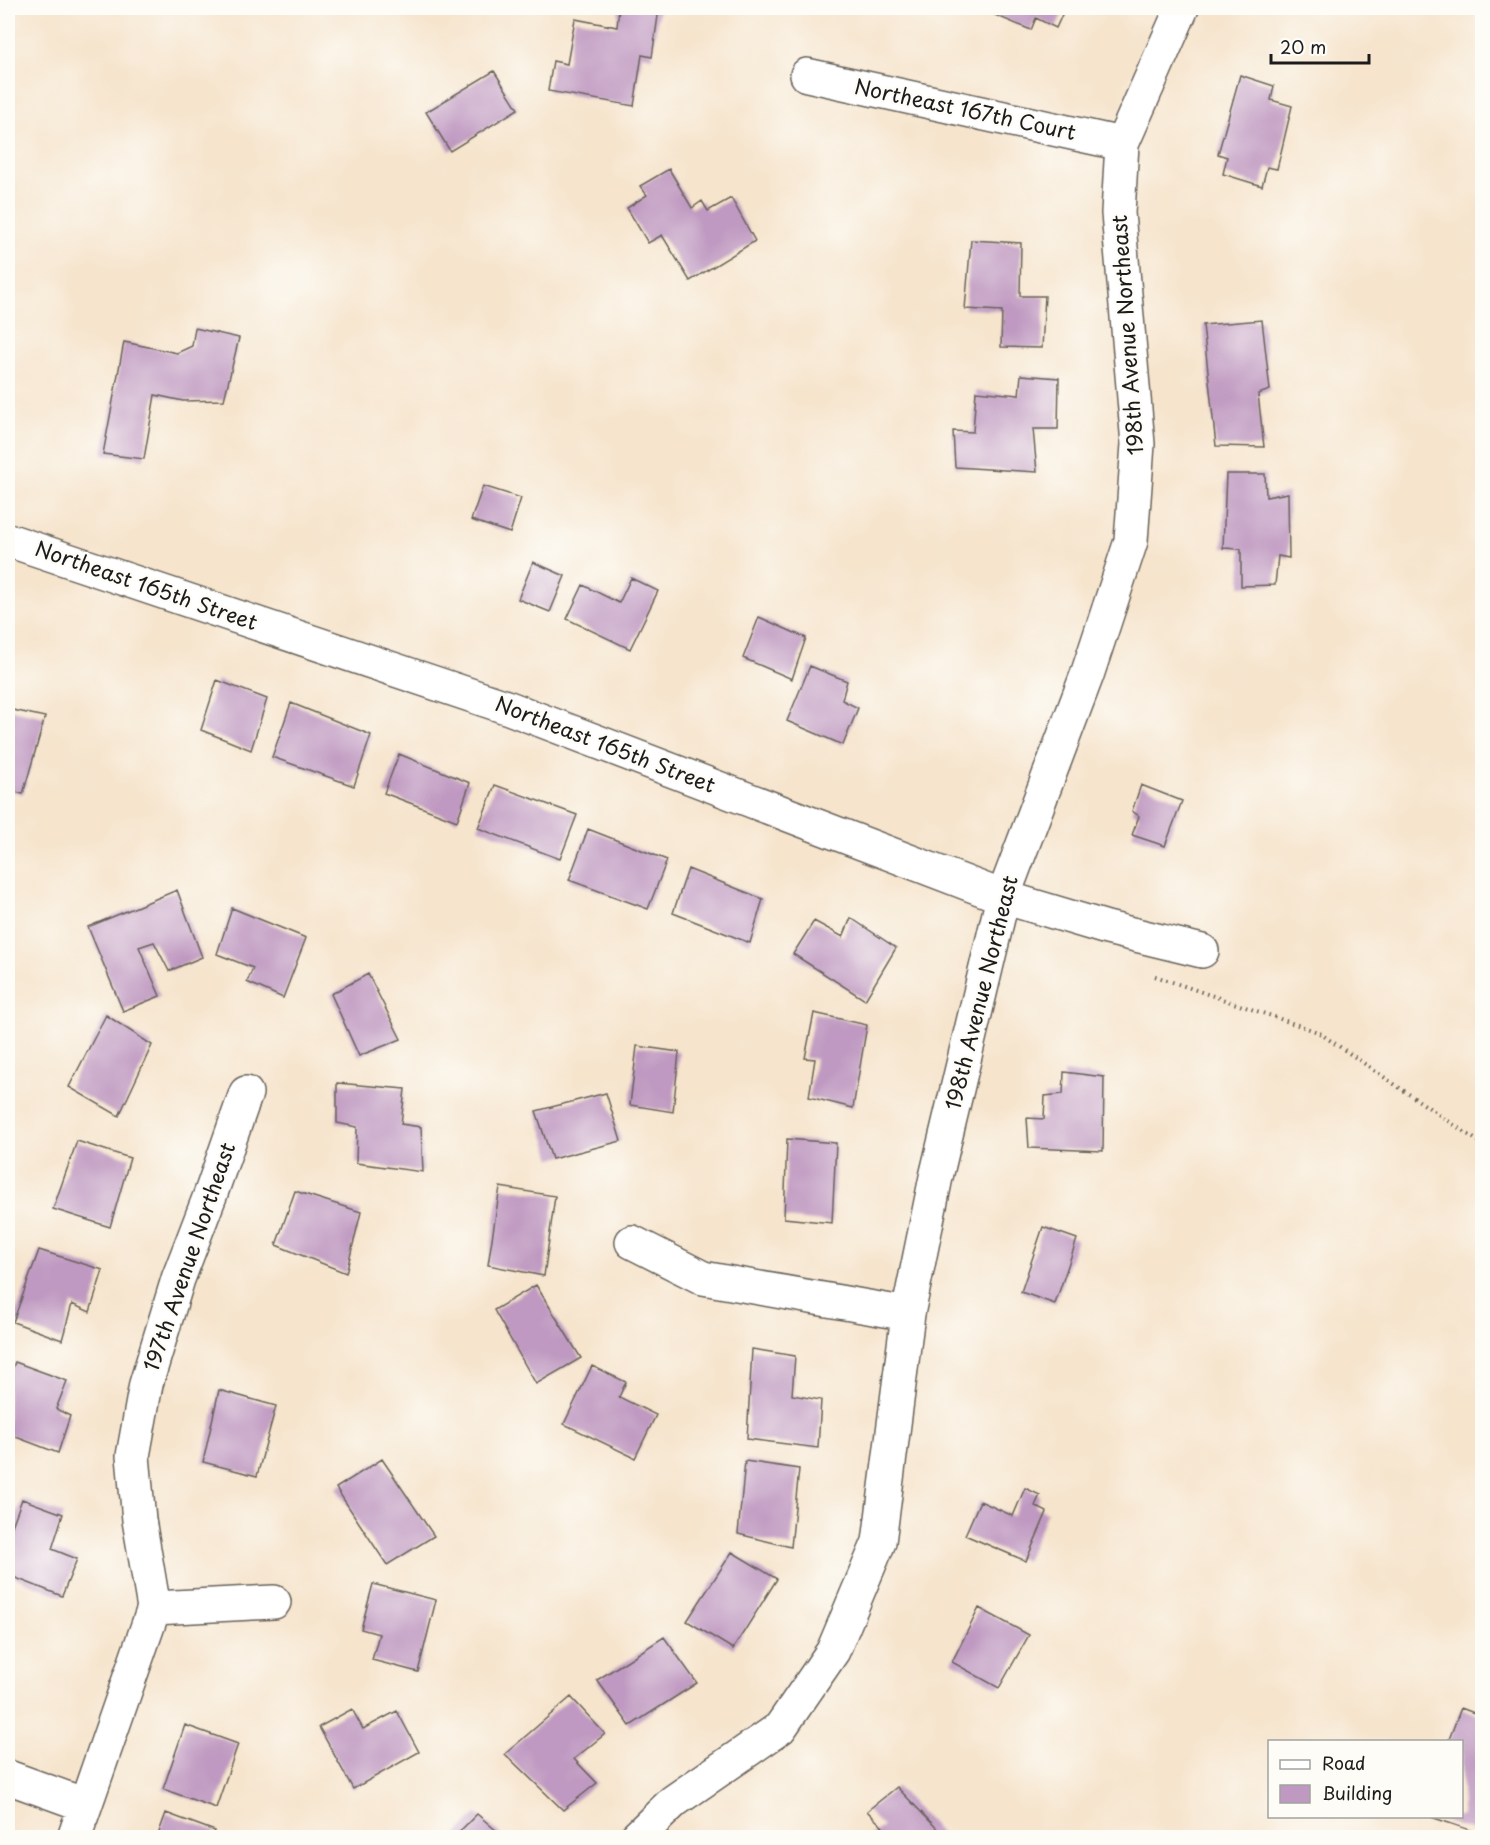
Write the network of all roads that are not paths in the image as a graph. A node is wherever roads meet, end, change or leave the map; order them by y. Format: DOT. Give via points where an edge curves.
graph roads {
  1 [pos="1182,8"];
  2 [pos="807,75"];
  3 [pos="1122,144"];
  4 [pos="8,540"];
  5 [pos="1003,897"];
  6 [pos="1202,951"];
  7 [pos="246,1093"];
  8 [pos="632,1242"];
  9 [pos="908,1314"];
  10 [pos="274,1602"];
  11 [pos="154,1608"];
  12 [pos="8,1777"];
  13 [pos="85,1805"];
  14 [pos="74,1838"];
  15 [pos="636,1838"];
  1 -- 3 [label="street, 198th Avenue Northeast"];
  2 -- 3 [label="street, Northeast 167th Court"];
  3 -- 5 [label="street, 198th Avenue Northeast" via="1118,213 1138,444 1131,541 1087,675"];
  4 -- 5 [label="street, Northeast 165th Street" via="509,708"];
  5 -- 6 [label="street, Northeast 165th Street"];
  5 -- 9 [label="street, 198th Avenue Northeast" via="936,1177"];
  7 -- 11 [label="street, 197th Avenue Northeast" via="178,1279 146,1384 134,1446 139,1520"];
  8 -- 9 [label="street" via="703,1278"];
  9 -- 15 [label="street, 198th Avenue Northeast" via="879,1542 832,1651 780,1728 674,1800"];
  10 -- 11 [label="street"];
  11 -- 13 [label="street, 197th Avenue Northeast"];
  12 -- 13 [label="street"];
  13 -- 14 [label="street, 197th Avenue Northeast"];
}
